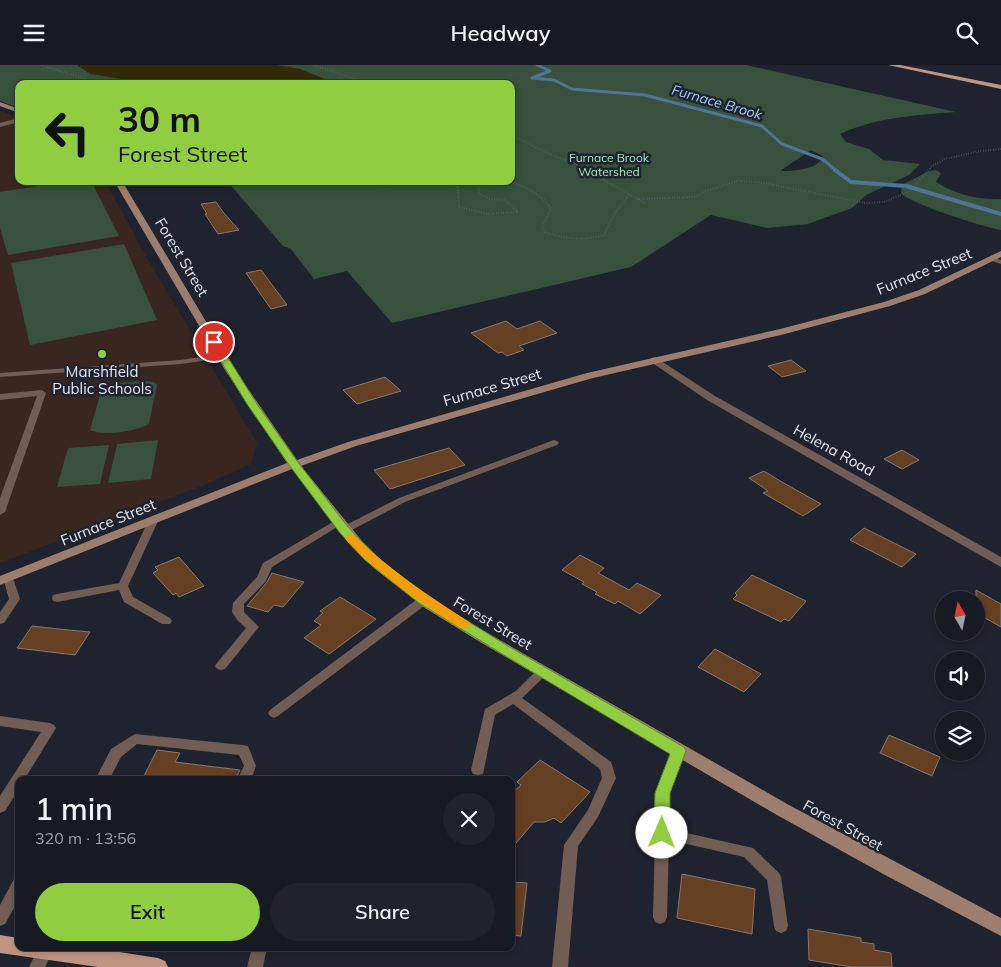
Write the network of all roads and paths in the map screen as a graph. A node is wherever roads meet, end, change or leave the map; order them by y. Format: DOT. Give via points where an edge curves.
graph roads {
  1 [pos="40,65"];
  2 [pos="313,65"];
  3 [pos="891,65"];
  4 [pos="89,80"];
  5 [pos="359,80"];
  6 [pos="1001,87"];
  7 [pos="0,104"];
  8 [pos="15,110"];
  9 [pos="15,121"];
  10 [pos="0,125"];
  11 [pos="15,125"];
  12 [pos="0,129"];
  13 [pos="515,137"];
  14 [pos="1001,149"];
  15 [pos="515,183"];
  16 [pos="120,185"];
  17 [pos="453,185"];
  18 [pos="478,185"];
  19 [pos="629,195"];
  20 [pos="637,199"];
  21 [pos="645,203"];
  22 [pos="998,258"];
  23 [pos="222,356"];
  24 [pos="655,359"];
  25 [pos="0,375"];
  26 [pos="0,397"];
  27 [pos="554,443"];
  28 [pos="293,463"];
  29 [pos="0,512"];
  30 [pos="154,519"];
  31 [pos="341,526"];
  32 [pos="1001,563"];
  33 [pos="4,580"];
  34 [pos="123,586"];
  35 [pos="57,598"];
  36 [pos="424,600"];
  37 [pos="0,620"];
  38 [pos="166,621"];
  39 [pos="221,666"];
  40 [pos="543,671"];
  41 [pos="513,698"];
  42 [pos="274,713"];
  43 [pos="0,721"];
  44 [pos="679,751"];
  45 [pos="478,771"];
  46 [pos="20,776"];
  47 [pos="104,776"];
  48 [pos="246,776"];
  49 [pos="15,783"];
  50 [pos="0,807"];
  51 [pos="662,833"];
  52 [pos="15,891"];
  53 [pos="660,917"];
  54 [pos="0,919"];
  55 [pos="781,926"];
  56 [pos="1001,927"];
  57 [pos="0,944"];
  58 [pos="15,946"];
  59 [pos="30,951"];
  60 [pos="259,951"];
  61 [pos="41,959"];
  62 [pos="158,967"];
  63 [pos="254,967"];
  64 [pos="560,967"];
  1 -- 4 [label="path"];
  2 -- 5 [label="path"];
  3 -- 6 [label="main road"];
  7 -- 8 [label="street"];
  9 -- 10 [label="lane"];
  11 -- 12 [label="lane"];
  13 -- 19 [label="path" via="573,163"];
  14 -- 20 [label="path" via="945,159 932,166 910,191 884,203 866,203 738,181 695,197"];
  15 -- 19 [label="path" via="537,192 546,200 551,209 542,227 544,232 570,240 604,235"];
  16 -- 23 [label="street, Forest Street"];
  17 -- 18 [label="path" via="458,187 459,207 468,211 518,212 505,200 481,195"];
  19 -- 20 [label="path"];
  20 -- 21 [label="path"];
  22 -- 24 [label="street, Furnace Street" via="887,304"];
  23 -- 25 [label="lane"];
  23 -- 28 [label="street, Forest Street"];
  24 -- 28 [label="street, Furnace Street" via="520,394"];
  24 -- 32 [label="street, Helena Road" via="711,398"];
  26 -- 29 [label="lane" via="42,393"];
  27 -- 31 [label="lane"];
  28 -- 30 [label="street, Furnace Street"];
  28 -- 31 [label="street, Forest Street"];
  30 -- 33 [label="street, Furnace Street"];
  30 -- 34 [label="lane"];
  31 -- 36 [label="street, Forest Street" via="369,557"];
  31 -- 39 [label="lane" via="267,565 262,578 239,603 238,612 253,627"];
  33 -- 37 [label="lane" via="14,599"];
  34 -- 35 [label="lane"];
  34 -- 38 [label="lane" via="128,599"];
  36 -- 40 [label="street, Forest Street"];
  36 -- 42 [label="lane"];
  40 -- 41 [label="lane"];
  40 -- 44 [label="street, Forest Street"];
  41 -- 45 [label="lane" via="489,712"];
  41 -- 64 [label="lane" via="606,766 609,778 593,813 571,845"];
  43 -- 46 [label="lane" via="50,728"];
  44 -- 51 [label="lane" via="663,793"];
  44 -- 56 [label="street, Forest Street" via="845,845"];
  47 -- 48 [label="lane" via="116,753 135,739 243,750 250,766"];
  49 -- 50 [label="lane"];
  51 -- 53 [label="lane"];
  51 -- 55 [label="lane" via="748,852 774,877"];
  52 -- 54 [label="lane"];
  57 -- 58 [label="main road"];
  59 -- 61 [label="main road"];
  60 -- 63 [label="lane"];
  61 -- 62 [label="main road"];
}
